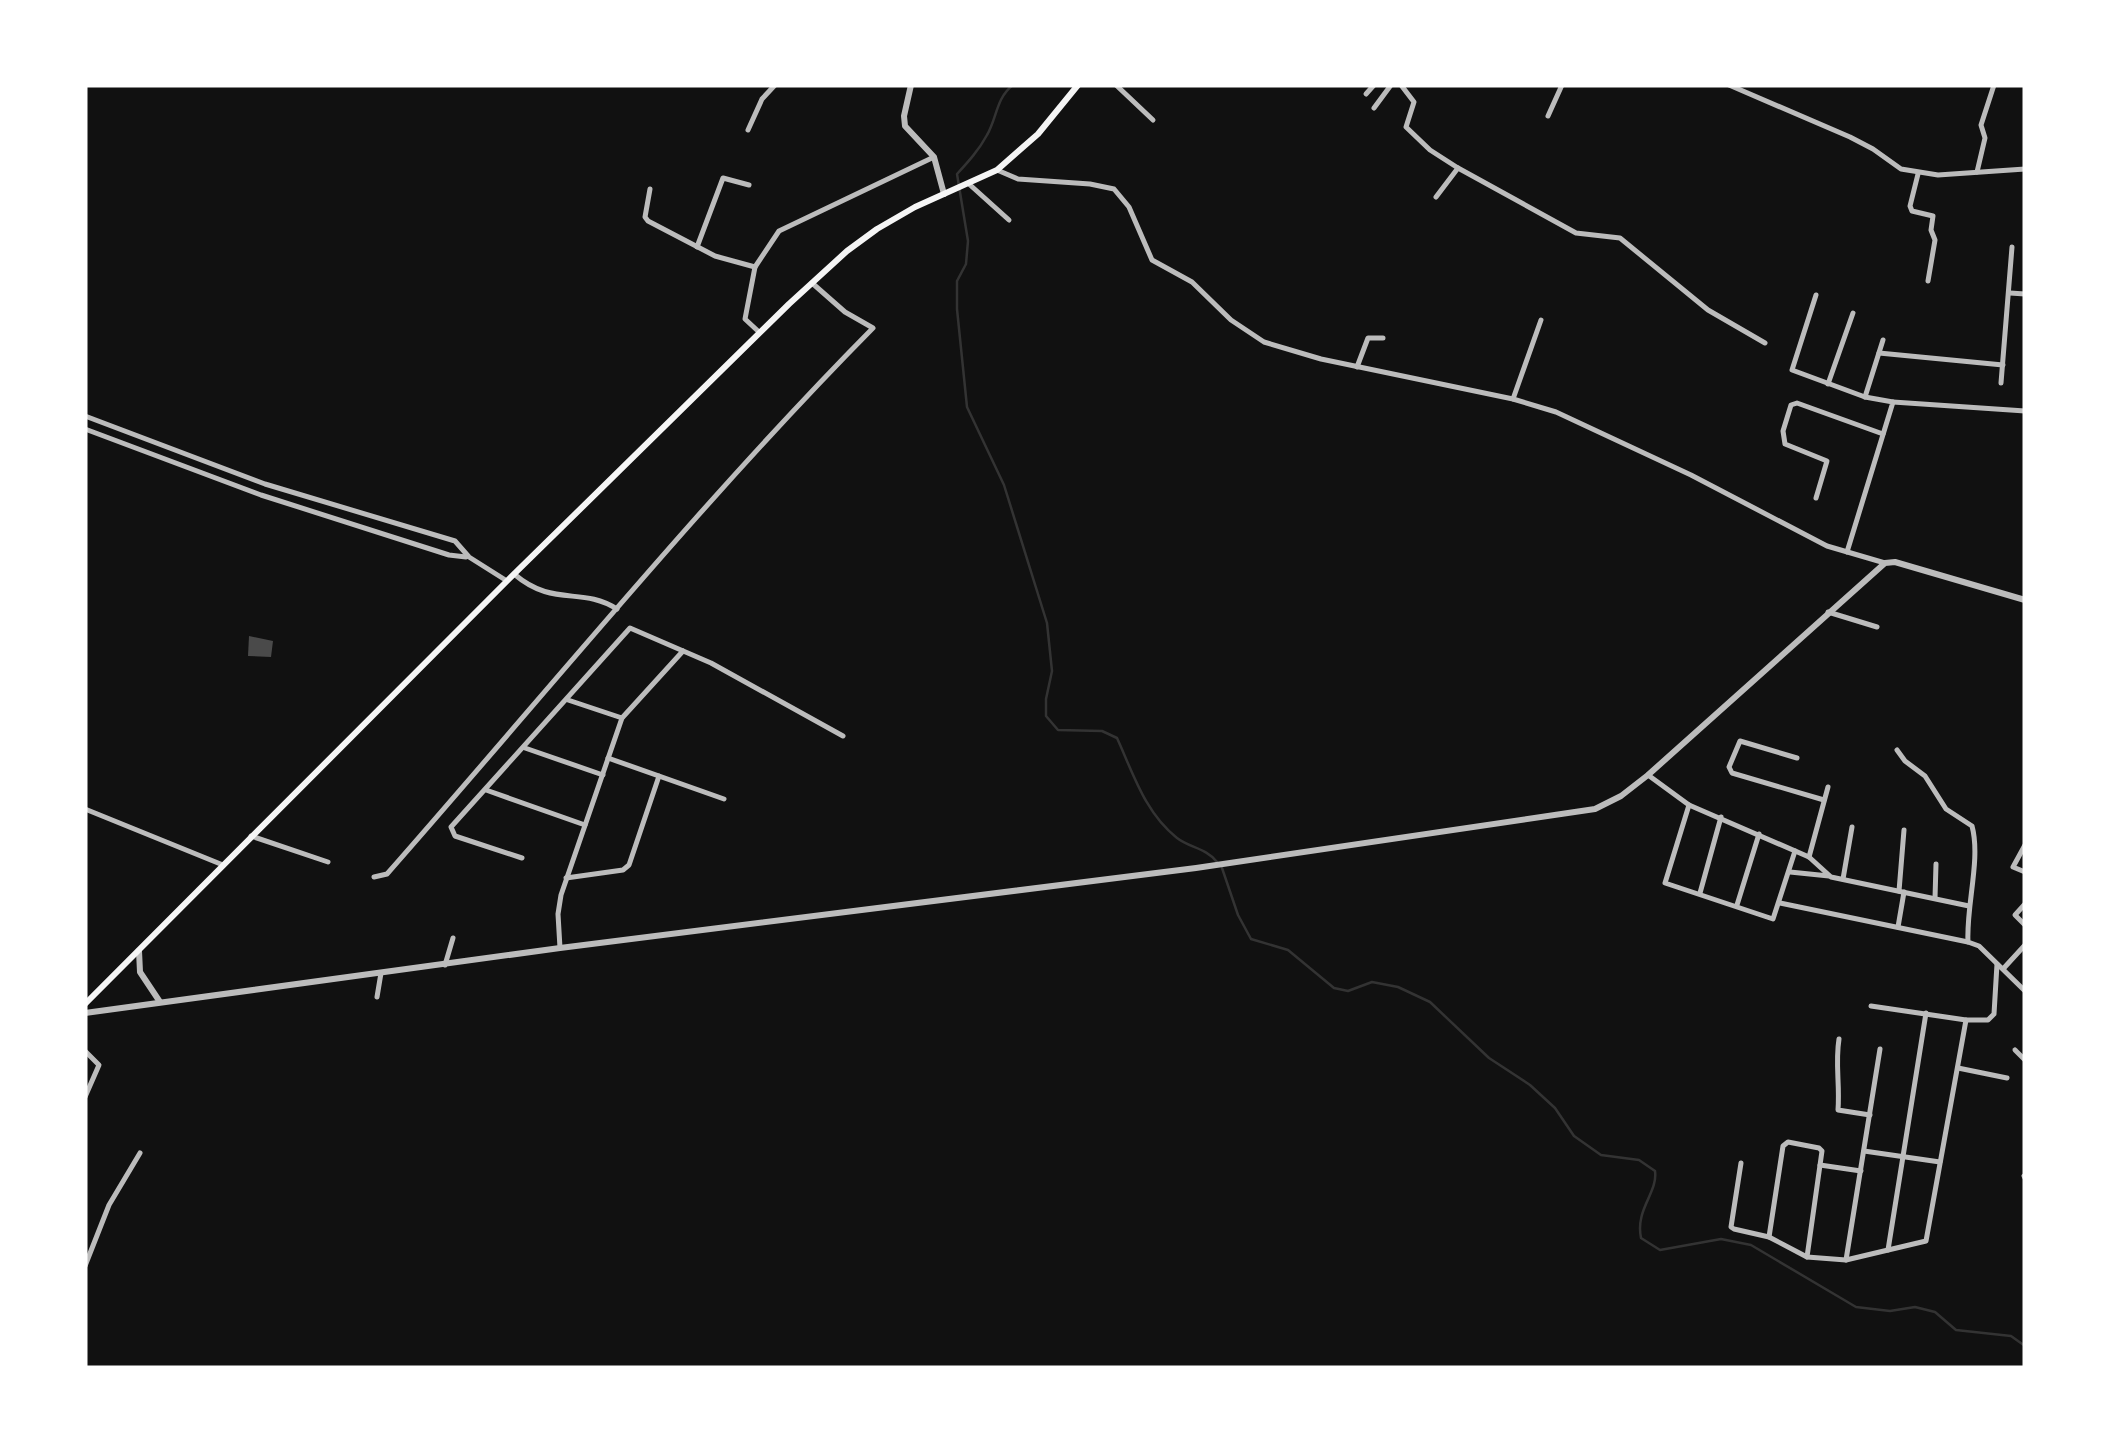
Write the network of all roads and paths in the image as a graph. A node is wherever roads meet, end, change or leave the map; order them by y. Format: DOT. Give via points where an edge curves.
graph roads {
  1 [pos="775,85"];
  2 [pos="911,85"];
  3 [pos="1078,85"];
  4 [pos="1116,85"];
  5 [pos="1374,85"];
  6 [pos="1392,85"];
  7 [pos="1402,85"];
  8 [pos="1562,85"];
  9 [pos="1729,85"];
  10 [pos="1994,85"];
  11 [pos="1366,94"];
  12 [pos="1374,108"];
  13 [pos="1548,116"];
  14 [pos="1153,120"];
  15 [pos="748,130"];
  16 [pos="934,158"];
  17 [pos="1458,168"];
  18 [pos="997,170"];
  19 [pos="2025,170"];
  20 [pos="1976,173"];
  21 [pos="1918,174"];
  22 [pos="749,184"];
  23 [pos="968,184"];
  24 [pos="650,189"];
  25 [pos="948,193"];
  26 [pos="1436,197"];
  27 [pos="1009,220"];
  28 [pos="698,247"];
  29 [pos="2012,247"];
  30 [pos="756,267"];
  31 [pos="1928,281"];
  32 [pos="812,283"];
  33 [pos="2010,293"];
  34 [pos="2025,294"];
  35 [pos="1816,295"];
  36 [pos="1852,313"];
  37 [pos="1541,320"];
  38 [pos="760,332"];
  39 [pos="1382,338"];
  40 [pos="1883,340"];
  41 [pos="1764,342"];
  42 [pos="1879,353"];
  43 [pos="2003,365"];
  44 [pos="1357,367"];
  45 [pos="2001,383"];
  46 [pos="1828,384"];
  47 [pos="1865,397"];
  48 [pos="1514,399"];
  49 [pos="1893,402"];
  50 [pos="2025,411"];
  51 [pos="85,416"];
  52 [pos="85,429"];
  53 [pos="1883,434"];
  54 [pos="146,442"];
  55 [pos="143,450"];
  56 [pos="254,480"];
  57 [pos="251,491"];
  58 [pos="1816,498"];
  59 [pos="364,514"];
  60 [pos="360,526"];
  61 [pos="1847,553"];
  62 [pos="469,557"];
  63 [pos="1885,562"];
  64 [pos="514,574"];
  65 [pos="506,581"];
  66 [pos="2025,600"];
  67 [pos="617,609"];
  68 [pos="1828,612"];
  69 [pos="1877,627"];
  70 [pos="684,650"];
  71 [pos="567,699"];
  72 [pos="622,718"];
  73 [pos="842,736"];
  74 [pos="524,748"];
  75 [pos="1897,750"];
  76 [pos="608,758"];
  77 [pos="1797,758"];
  78 [pos="602,774"];
  79 [pos="1648,775"];
  80 [pos="659,776"];
  81 [pos="1828,786"];
  82 [pos="486,790"];
  83 [pos="724,799"];
  84 [pos="1824,800"];
  85 [pos="1688,804"];
  86 [pos="85,809"];
  87 [pos="1722,817"];
  88 [pos="584,825"];
  89 [pos="1852,827"];
  90 [pos="1904,830"];
  91 [pos="1759,834"];
  92 [pos="251,836"];
  93 [pos="2025,845"];
  94 [pos="1795,851"];
  95 [pos="522,858"];
  96 [pos="1810,858"];
  97 [pos="2022,858"];
  98 [pos="328,862"];
  99 [pos="1936,864"];
  100 [pos="223,865"];
  101 [pos="1788,871"];
  102 [pos="2025,872"];
  103 [pos="374,877"];
  104 [pos="1832,877"];
  105 [pos="566,878"];
  106 [pos="1842,879"];
  107 [pos="1902,892"];
  108 [pos="1700,894"];
  109 [pos="1936,898"];
  110 [pos="2025,902"];
  111 [pos="1779,903"];
  112 [pos="1736,906"];
  113 [pos="1969,906"];
  114 [pos="2025,925"];
  115 [pos="1898,927"];
  116 [pos="453,938"];
  117 [pos="1968,942"];
  118 [pos="2025,946"];
  119 [pos="560,948"];
  120 [pos="139,951"];
  121 [pos="445,965"];
  122 [pos="2000,966"];
  123 [pos="381,973"];
  124 [pos="2025,992"];
  125 [pos="377,997"];
  126 [pos="160,1002"];
  127 [pos="85,1004"];
  128 [pos="1872,1006"];
  129 [pos="85,1013"];
  130 [pos="1926,1013"];
  131 [pos="1966,1020"];
  132 [pos="1838,1038"];
  133 [pos="1880,1049"];
  134 [pos="2015,1050"];
  135 [pos="85,1051"];
  136 [pos="2025,1060"];
  137 [pos="1958,1068"];
  138 [pos="2007,1078"];
  139 [pos="86,1093"];
  140 [pos="1870,1115"];
  141 [pos="1864,1151"];
  142 [pos="140,1152"];
  143 [pos="1903,1156"];
  144 [pos="1941,1162"];
  145 [pos="1741,1163"];
  146 [pos="1820,1165"];
  147 [pos="1861,1171"];
  148 [pos="1769,1237"];
  149 [pos="1888,1250"];
  150 [pos="1807,1257"];
  151 [pos="1846,1260"];
  152 [pos="85,1266"];
  1 -- 15 [label="street"];
  2 -- 16 [label="street" via="905,126"];
  3 -- 18 [label="main road"];
  4 -- 14 [label="street"];
  5 -- 11 [label="street"];
  6 -- 12 [label="street"];
  7 -- 17 [label="street" via="1414,102 1406,122 1410,134"];
  8 -- 13 [label="street"];
  9 -- 21 [label="street"];
  10 -- 20 [label="street"];
  16 -- 25 [label="street"];
  16 -- 30 [label="street" via="779,231"];
  17 -- 26 [label="street"];
  17 -- 41 [label="street" via="1576,233 1620,238 1708,310"];
  18 -- 23 [label="main road"];
  18 -- 44 [label="street" via="1013,178 1114,189 1130,207 1152,260 1192,282 1231,320 1264,342"];
  19 -- 20 [label="street"];
  20 -- 21 [label="street"];
  21 -- 31 [label="street" via="1910,206 1933,216"];
  22 -- 28 [label="street" via="723,178"];
  23 -- 25 [label="main road"];
  23 -- 27 [label="street"];
  24 -- 28 [label="street" via="646,219"];
  25 -- 32 [label="main road" via="877,229"];
  28 -- 30 [label="street"];
  29 -- 33 [label="street"];
  30 -- 38 [label="street" via="745,319"];
  32 -- 38 [label="main road"];
  32 -- 67 [label="street" via="874,328 785,417"];
  33 -- 34 [label="street"];
  33 -- 43 [label="street"];
  35 -- 46 [label="street" via="1792,370"];
  36 -- 46 [label="street"];
  37 -- 48 [label="street"];
  38 -- 64 [label="main road"];
  39 -- 44 [label="street" via="1368,338"];
  40 -- 42 [label="street"];
  42 -- 43 [label="street"];
  42 -- 47 [label="street"];
  43 -- 45 [label="street"];
  44 -- 48 [label="street"];
  46 -- 47 [label="street"];
  47 -- 49 [label="street"];
  48 -- 61 [label="street" via="1568,416"];
  49 -- 50 [label="street"];
  49 -- 53 [label="street"];
  51 -- 54 [label="street"];
  52 -- 55 [label="street"];
  53 -- 58 [label="street" via="1791,404 1785,444 1827,460"];
  53 -- 61 [label="street"];
  54 -- 55 [label="street"];
  54 -- 56 [label="street"];
  55 -- 57 [label="street"];
  56 -- 57 [label="street"];
  56 -- 59 [label="street"];
  57 -- 60 [label="street"];
  59 -- 60 [label="street"];
  59 -- 62 [label="street" via="456,542"];
  60 -- 62 [label="street"];
  61 -- 63 [label="street"];
  62 -- 65 [label="street"];
  63 -- 66 [label="street"];
  63 -- 68 [label="street"];
  64 -- 65 [label="main road"];
  64 -- 67 [label="street" via="534,589 562,598 592,597"];
  65 -- 92 [label="main road"];
  67 -- 103 [label="street" via="385,876"];
  68 -- 69 [label="street"];
  68 -- 79 [label="street"];
  70 -- 71 [label="street" via="630,628"];
  70 -- 72 [label="street"];
  70 -- 73 [label="street"];
  71 -- 72 [label="street"];
  71 -- 74 [label="street"];
  72 -- 76 [label="street"];
  74 -- 78 [label="street"];
  74 -- 82 [label="street"];
  75 -- 113 [label="street" via="1946,809 1972,826"];
  76 -- 78 [label="street"];
  76 -- 80 [label="street"];
  77 -- 84 [label="street" via="1740,741 1729,768"];
  78 -- 88 [label="street"];
  79 -- 85 [label="street"];
  79 -- 119 [label="street" via="1595,809 1196,868"];
  80 -- 83 [label="street"];
  80 -- 105 [label="street" via="629,866"];
  81 -- 84 [label="street"];
  82 -- 88 [label="street"];
  82 -- 95 [label="street" via="451,832"];
  84 -- 96 [label="street"];
  85 -- 87 [label="street"];
  85 -- 108 [label="street" via="1664,882"];
  86 -- 100 [label="street"];
  87 -- 91 [label="street"];
  87 -- 108 [label="street"];
  88 -- 105 [label="street"];
  89 -- 106 [label="street"];
  90 -- 107 [label="street"];
  91 -- 94 [label="street"];
  91 -- 112 [label="street"];
  92 -- 98 [label="street"];
  92 -- 100 [label="main road"];
  93 -- 97 [label="street"];
  94 -- 96 [label="street"];
  94 -- 101 [label="street"];
  96 -- 104 [label="street"];
  97 -- 102 [label="street" via="2014,868"];
  99 -- 109 [label="street"];
  100 -- 120 [label="main road"];
  101 -- 104 [label="street"];
  101 -- 111 [label="street"];
  104 -- 106 [label="street"];
  105 -- 119 [label="street"];
  106 -- 107 [label="street"];
  107 -- 109 [label="street"];
  107 -- 115 [label="street"];
  108 -- 112 [label="street"];
  109 -- 113 [label="street"];
  110 -- 114 [label="street" via="2015,915"];
  111 -- 112 [label="street" via="1770,919"];
  111 -- 115 [label="street"];
  113 -- 117 [label="street"];
  115 -- 117 [label="street"];
  116 -- 121 [label="street"];
  117 -- 122 [label="street"];
  118 -- 122 [label="street"];
  119 -- 121 [label="street"];
  120 -- 126 [label="street" via="140,972"];
  120 -- 127 [label="main road"];
  121 -- 123 [label="street"];
  122 -- 124 [label="street"];
  122 -- 131 [label="street" via="1992,1017"];
  123 -- 125 [label="street"];
  123 -- 126 [label="street"];
  126 -- 129 [label="street"];
  128 -- 130 [label="street"];
  130 -- 131 [label="street"];
  130 -- 143 [label="street"];
  131 -- 137 [label="street"];
  132 -- 140 [label="street" via="1838,1110"];
  133 -- 140 [label="street"];
  134 -- 136 [label="street"];
  135 -- 139 [label="street" via="99,1062"];
  137 -- 138 [label="street"];
  137 -- 144 [label="street"];
  140 -- 141 [label="street"];
  141 -- 143 [label="street"];
  141 -- 147 [label="street"];
  142 -- 152 [label="street"];
  143 -- 144 [label="street"];
  143 -- 149 [label="street"];
  144 -- 149 [label="street" via="1928,1239"];
  145 -- 148 [label="street" via="1731,1227"];
  146 -- 147 [label="street"];
  146 -- 148 [label="street" via="1819,1148 1783,1146"];
  146 -- 150 [label="street"];
  147 -- 151 [label="street"];
  148 -- 150 [label="street"];
  149 -- 151 [label="street"];
  150 -- 151 [label="street"];
}
